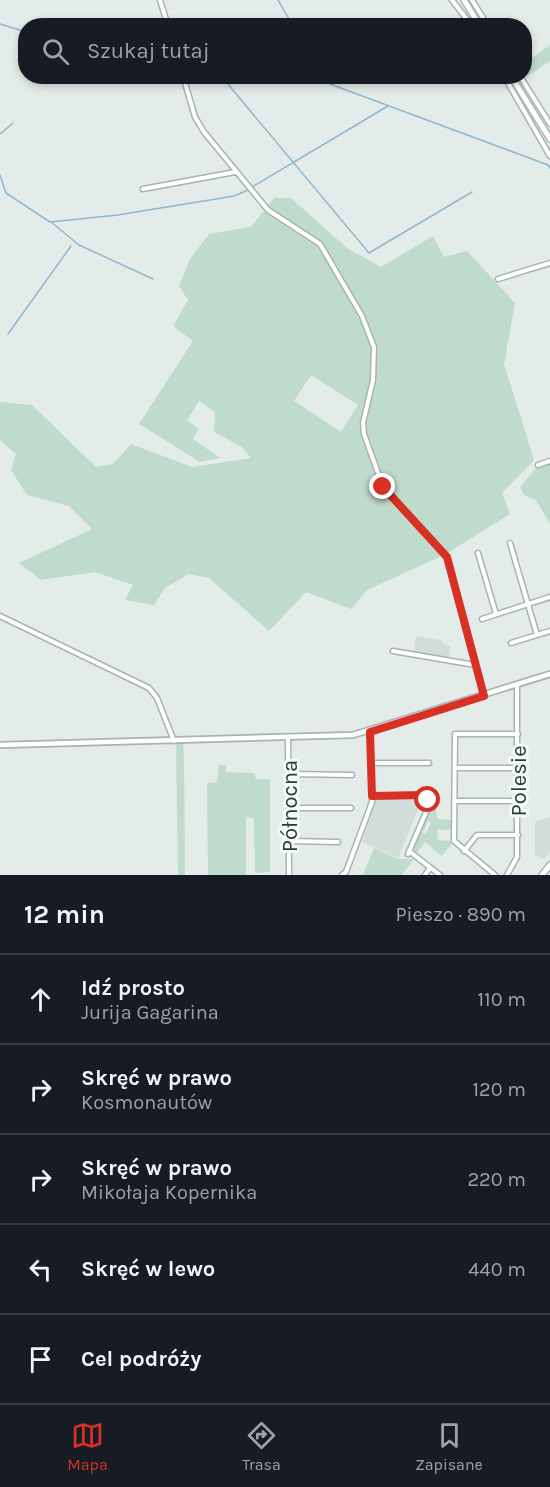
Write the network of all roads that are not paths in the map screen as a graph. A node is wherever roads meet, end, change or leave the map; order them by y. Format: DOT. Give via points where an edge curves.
graph roads {
  1 [pos="160,0"];
  2 [pos="452,0"];
  3 [pos="464,0"];
  4 [pos="472,0"];
  5 [pos="166,18"];
  6 [pos="466,18"];
  7 [pos="475,18"];
  8 [pos="483,18"];
  9 [pos="185,84"];
  10 [pos="509,84"];
  11 [pos="516,84"];
  12 [pos="525,84"];
  13 [pos="550,124"];
  14 [pos="550,139"];
  15 [pos="550,156"];
  16 [pos="235,172"];
  17 [pos="143,189"];
  18 [pos="550,263"];
  19 [pos="498,279"];
  20 [pos="550,461"];
  21 [pos="538,465"];
  22 [pos="510,543"];
  23 [pos="478,553"];
  24 [pos="550,597"];
  25 [pos="528,603"];
  26 [pos="496,614"];
  27 [pos="0,616"];
  28 [pos="482,619"];
  29 [pos="550,632"];
  30 [pos="537,635"];
  31 [pos="511,644"];
  32 [pos="393,651"];
  33 [pos="475,665"];
  34 [pos="550,675"];
  35 [pos="517,685"];
  36 [pos="484,696"];
  37 [pos="370,732"];
  38 [pos="518,734"];
  39 [pos="288,737"];
  40 [pos="174,741"];
  41 [pos="0,745"];
  42 [pos="372,763"];
  43 [pos="429,763"];
  44 [pos="455,768"];
  45 [pos="518,768"];
  46 [pos="289,774"];
  47 [pos="352,775"];
  48 [pos="372,796"];
  49 [pos="454,801"];
  50 [pos="517,801"];
  51 [pos="290,808"];
  52 [pos="351,808"];
  53 [pos="518,835"];
  54 [pos="289,841"];
  55 [pos="338,842"];
  56 [pos="464,851"];
  57 [pos="550,865"];
  58 [pos="430,868"];
  59 [pos="289,875"];
  60 [pos="342,875"];
  61 [pos="425,875"];
  62 [pos="440,875"];
  63 [pos="495,875"];
  64 [pos="507,875"];
  65 [pos="542,875"];
  1 -- 5 [label="street"];
  2 -- 6 [label="street"];
  3 -- 7 [label="main road"];
  4 -- 8 [label="street"];
  9 -- 16 [label="street" via="195,117"];
  10 -- 15 [label="street"];
  11 -- 14 [label="main road"];
  12 -- 13 [label="street"];
  16 -- 17 [label="street"];
  16 -- 33 [label="street" via="268,210 320,244 362,316 374,347 364,434 383,487 447,557"];
  18 -- 19 [label="street"];
  20 -- 21 [label="street"];
  22 -- 25 [label="street"];
  23 -- 26 [label="street"];
  24 -- 25 [label="street"];
  25 -- 26 [label="street"];
  25 -- 30 [label="street"];
  26 -- 28 [label="street"];
  27 -- 40 [label="street" via="146,687 155,695"];
  29 -- 30 [label="street"];
  30 -- 31 [label="street"];
  32 -- 33 [label="street"];
  33 -- 36 [label="street"];
  34 -- 35 [label="street"];
  35 -- 36 [label="street"];
  35 -- 38 [label="street, Polesie"];
  36 -- 37 [label="street"];
  37 -- 39 [label="street"];
  37 -- 42 [label="street"];
  38 -- 44 [label="street" via="455,734"];
  38 -- 45 [label="street, Polesie"];
  39 -- 40 [label="street"];
  39 -- 46 [label="street, Północna"];
  40 -- 41 [label="street"];
  42 -- 43 [label="street"];
  42 -- 48 [label="street"];
  44 -- 45 [label="street"];
  44 -- 49 [label="street"];
  45 -- 50 [label="street, Polesie"];
  46 -- 47 [label="street"];
  46 -- 51 [label="street, Północna"];
  48 -- 58 [label="street" via="426,796 428,808 409,853"];
  48 -- 60 [label="street" via="365,826"];
  49 -- 50 [label="street"];
  49 -- 56 [label="street" via="454,838"];
  50 -- 53 [label="street, Polesie"];
  51 -- 52 [label="street"];
  51 -- 54 [label="street, Północna"];
  53 -- 56 [label="street" via="477,835"];
  53 -- 64 [label="street, Polesie" via="517,859"];
  54 -- 55 [label="street"];
  54 -- 59 [label="street, Północna"];
  56 -- 63 [label="street"];
  57 -- 65 [label="main road"];
  58 -- 61 [label="street"];
  58 -- 62 [label="street"];
}
